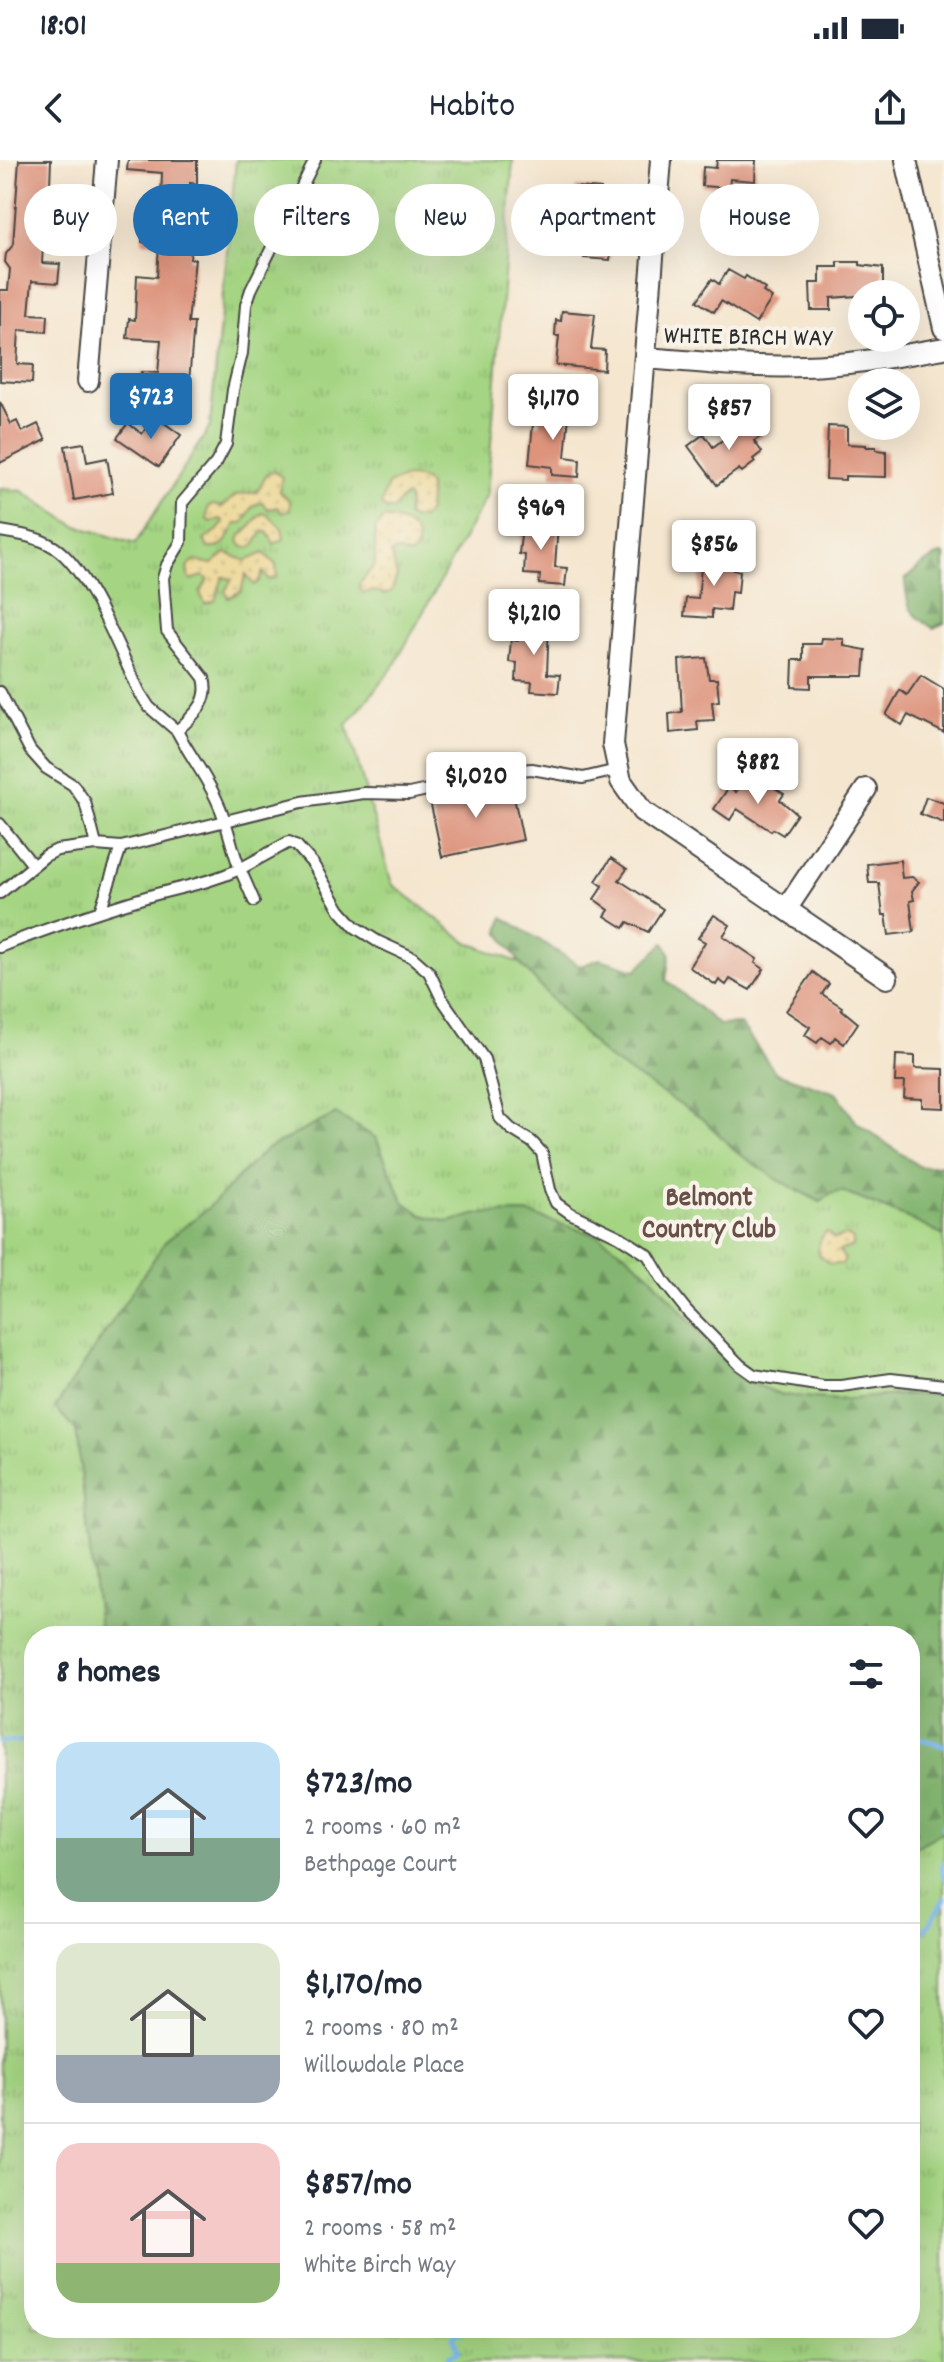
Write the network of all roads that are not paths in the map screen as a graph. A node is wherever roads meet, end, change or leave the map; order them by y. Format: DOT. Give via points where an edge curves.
graph roads {
  1 [pos="107,160"];
  2 [pos="315,160"];
  3 [pos="661,160"];
  4 [pos="906,160"];
  5 [pos="944,328"];
  6 [pos="944,348"];
  7 [pos="645,358"];
  8 [pos="88,381"];
  9 [pos="0,531"];
  10 [pos="0,692"];
  11 [pos="177,731"];
  12 [pos="617,770"];
  13 [pos="866,789"];
  14 [pos="226,821"];
  15 [pos="0,824"];
  16 [pos="96,845"];
  17 [pos="121,847"];
  18 [pos="32,864"];
  19 [pos="240,869"];
  20 [pos="0,893"];
  21 [pos="254,901"];
  22 [pos="787,908"];
  23 [pos="100,911"];
  24 [pos="0,947"];
  25 [pos="887,978"];
  26 [pos="944,1385"];
  1 -- 8 [label="street"];
  2 -- 11 [label="lane" via="251,290 226,444 182,503 181,542 163,578 167,631 206,687 199,708"];
  3 -- 7 [label="street"];
  4 -- 5 [label="street"];
  6 -- 7 [label="street, WHITE BIRCH WAY" via="807,366"];
  7 -- 12 [label="street" via="614,730"];
  9 -- 11 [label="lane" via="30,536 67,557 86,583 144,700"];
  10 -- 16 [label="lane" via="30,750 73,785 85,802"];
  11 -- 14 [label="lane"];
  12 -- 14 [label="lane" via="583,778 519,770 409,794 364,793 302,802"];
  12 -- 22 [label="street" via="642,811"];
  13 -- 22 [label="street"];
  14 -- 17 [label="lane"];
  14 -- 19 [label="lane"];
  15 -- 18 [label="lane"];
  16 -- 17 [label="lane"];
  16 -- 18 [label="lane" via="57,850"];
  17 -- 23 [label="lane"];
  18 -- 20 [label="lane"];
  19 -- 21 [label="lane"];
  19 -- 23 [label="lane" via="211,882"];
  19 -- 26 [label="lane" via="289,842 297,846 355,927 429,972 484,1059 500,1118 542,1153 556,1203 648,1255 687,1311 740,1365 754,1375 823,1386 891,1379"];
  22 -- 25 [label="street"];
  23 -- 24 [label="lane"];
}
